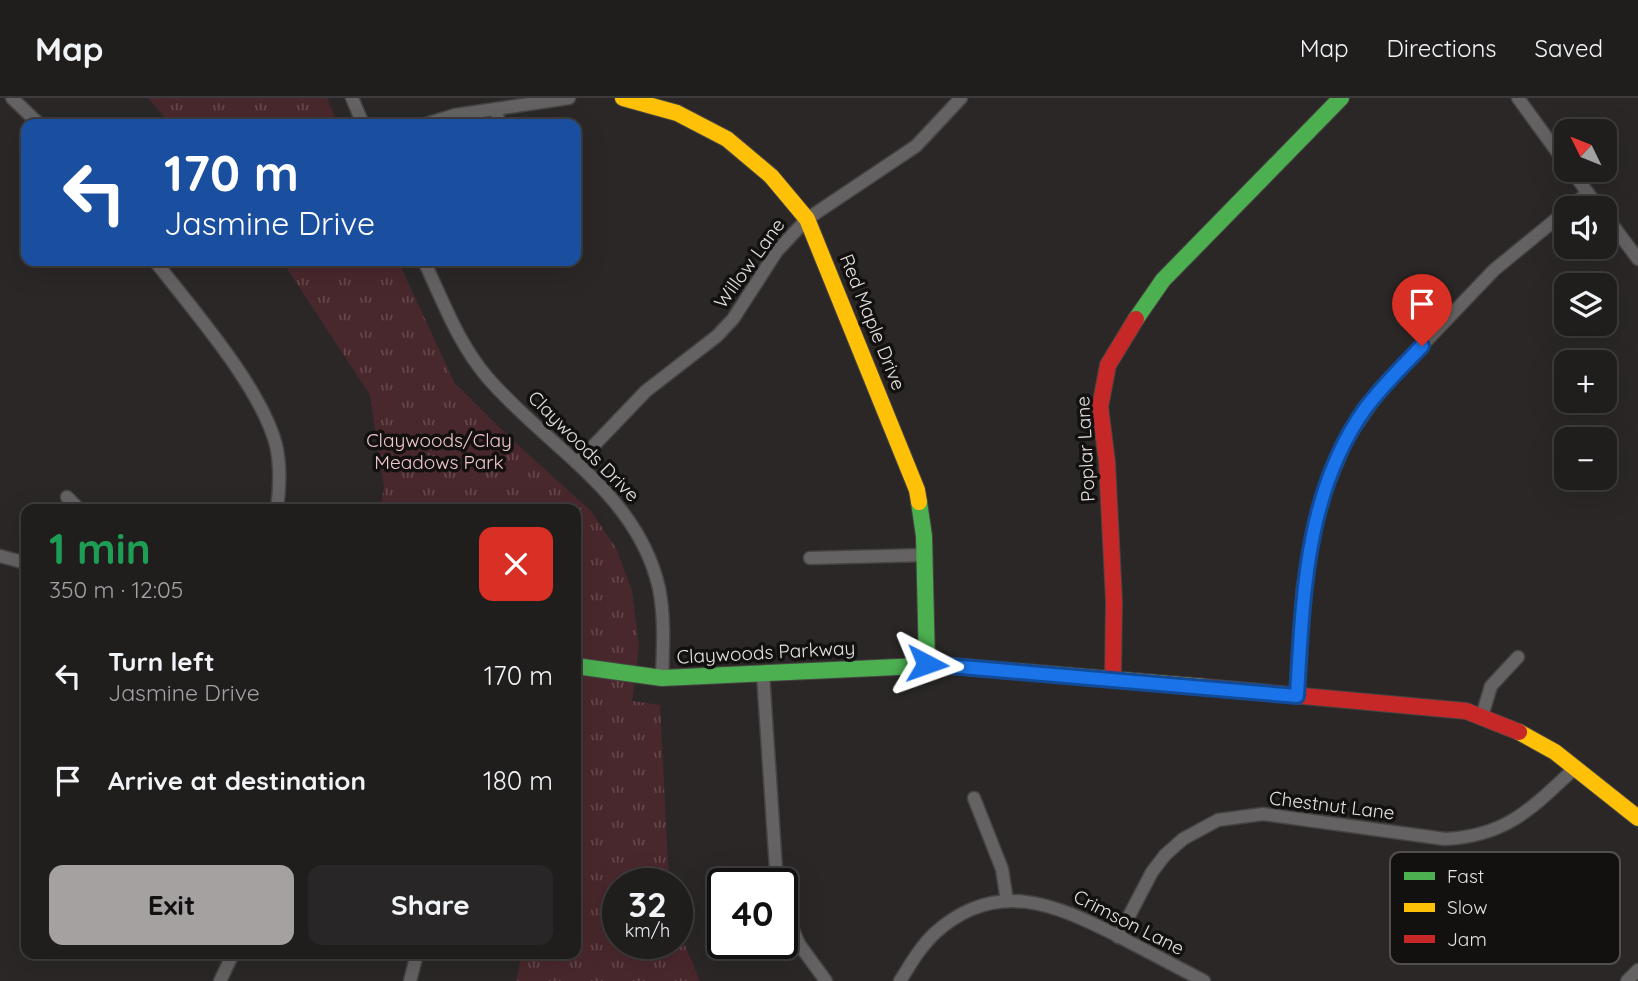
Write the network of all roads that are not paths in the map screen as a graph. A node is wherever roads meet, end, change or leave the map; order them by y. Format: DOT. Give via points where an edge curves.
graph roads {
  1 [pos="12,98"];
  2 [pos="352,98"];
  3 [pos="569,98"];
  4 [pos="623,98"];
  5 [pos="961,98"];
  6 [pos="1341,98"];
  7 [pos="1518,98"];
  8 [pos="496,109"];
  9 [pos="34,119"];
  10 [pos="361,119"];
  11 [pos="442,119"];
  12 [pos="498,119"];
  13 [pos="1554,148"];
  14 [pos="1580,182"];
  15 [pos="1588,193"];
  16 [pos="1584,196"];
  17 [pos="1590,196"];
  18 [pos="807,219"];
  19 [pos="1554,221"];
  20 [pos="1617,231"];
  21 [pos="1638,258"];
  22 [pos="159,266"];
  23 [pos="427,266"];
  24 [pos="577,463"];
  25 [pos="67,497"];
  26 [pos="74,504"];
  27 [pos="278,504"];
  28 [pos="924,555"];
  29 [pos="0,556"];
  30 [pos="810,558"];
  31 [pos="21,562"];
  32 [pos="1518,657"];
  33 [pos="927,664"];
  34 [pos="581,667"];
  35 [pos="763,674"];
  36 [pos="662,678"];
  37 [pos="1113,678"];
  38 [pos="1297,696"];
  39 [pos="1482,716"];
  40 [pos="1575,768"];
  41 [pos="974,797"];
  42 [pos="1638,818"];
  43 [pos="776,868"];
  44 [pos="1007,901"];
  45 [pos="1118,937"];
  46 [pos="798,942"];
  47 [pos="231,959"];
  48 [pos="416,959"];
  49 [pos="1638,970"];
  50 [pos="220,981"];
  51 [pos="410,981"];
  52 [pos="826,981"];
  53 [pos="900,981"];
  54 [pos="1204,981"];
  55 [pos="1628,981"];
  1 -- 9 [label="street"];
  2 -- 10 [label="street"];
  3 -- 8 [label="street"];
  4 -- 18 [label="street, Red Maple Drive" via="680,114 746,152 790,194"];
  5 -- 18 [label="street, Willow Lane" via="916,146"];
  6 -- 37 [label="street, Poplar Lane" via="1163,280 1119,342 1108,366 1100,407 1114,601"];
  7 -- 13 [label="street"];
  8 -- 11 [label="street"];
  8 -- 12 [label="street"];
  14 -- 15 [label="street"];
  15 -- 16 [label="street"];
  15 -- 17 [label="street"];
  18 -- 24 [label="street, Willow Lane" via="777,251 717,336 646,391"];
  18 -- 28 [label="street, Red Maple Drive" via="917,490"];
  19 -- 38 [label="street" via="1494,270 1386,383 1348,436 1318,508 1303,587"];
  20 -- 21 [label="street"];
  22 -- 27 [label="street" via="265,414 281,478"];
  23 -- 24 [label="street, Claywoods Drive" via="473,360"];
  24 -- 36 [label="street, Claywoods Drive" via="629,519 652,566 663,614"];
  25 -- 26 [label="street"];
  28 -- 30 [label="street"];
  28 -- 33 [label="street, Red Maple Drive"];
  29 -- 31 [label="street"];
  32 -- 39 [label="street" via="1491,686"];
  33 -- 35 [label="street, Claywoods Parkway"];
  33 -- 37 [label="street, Claywoods Parkway"];
  34 -- 36 [label="street, Claywoods Parkway"];
  35 -- 36 [label="street, Claywoods Parkway"];
  35 -- 43 [label="street"];
  37 -- 38 [label="street, Claywoods Parkway"];
  38 -- 39 [label="street, Claywoods Parkway"];
  39 -- 40 [label="street, Claywoods Parkway" via="1527,735"];
  40 -- 42 [label="street, Claywoods Parkway"];
  40 -- 45 [label="street, Chestnut Lane" via="1522,816 1504,827 1466,838 1263,814 1218,820 1199,828 1165,855"];
  41 -- 44 [label="street" via="1002,869"];
  44 -- 45 [label="street, Crimson Lane" via="1049,904"];
  44 -- 53 [label="street, Crimson Lane" via="985,905 948,923 919,951"];
  45 -- 54 [label="street, Crimson Lane"];
  46 -- 52 [label="street"];
  47 -- 50 [label="street"];
  48 -- 51 [label="street"];
  49 -- 55 [label="street"];
}
